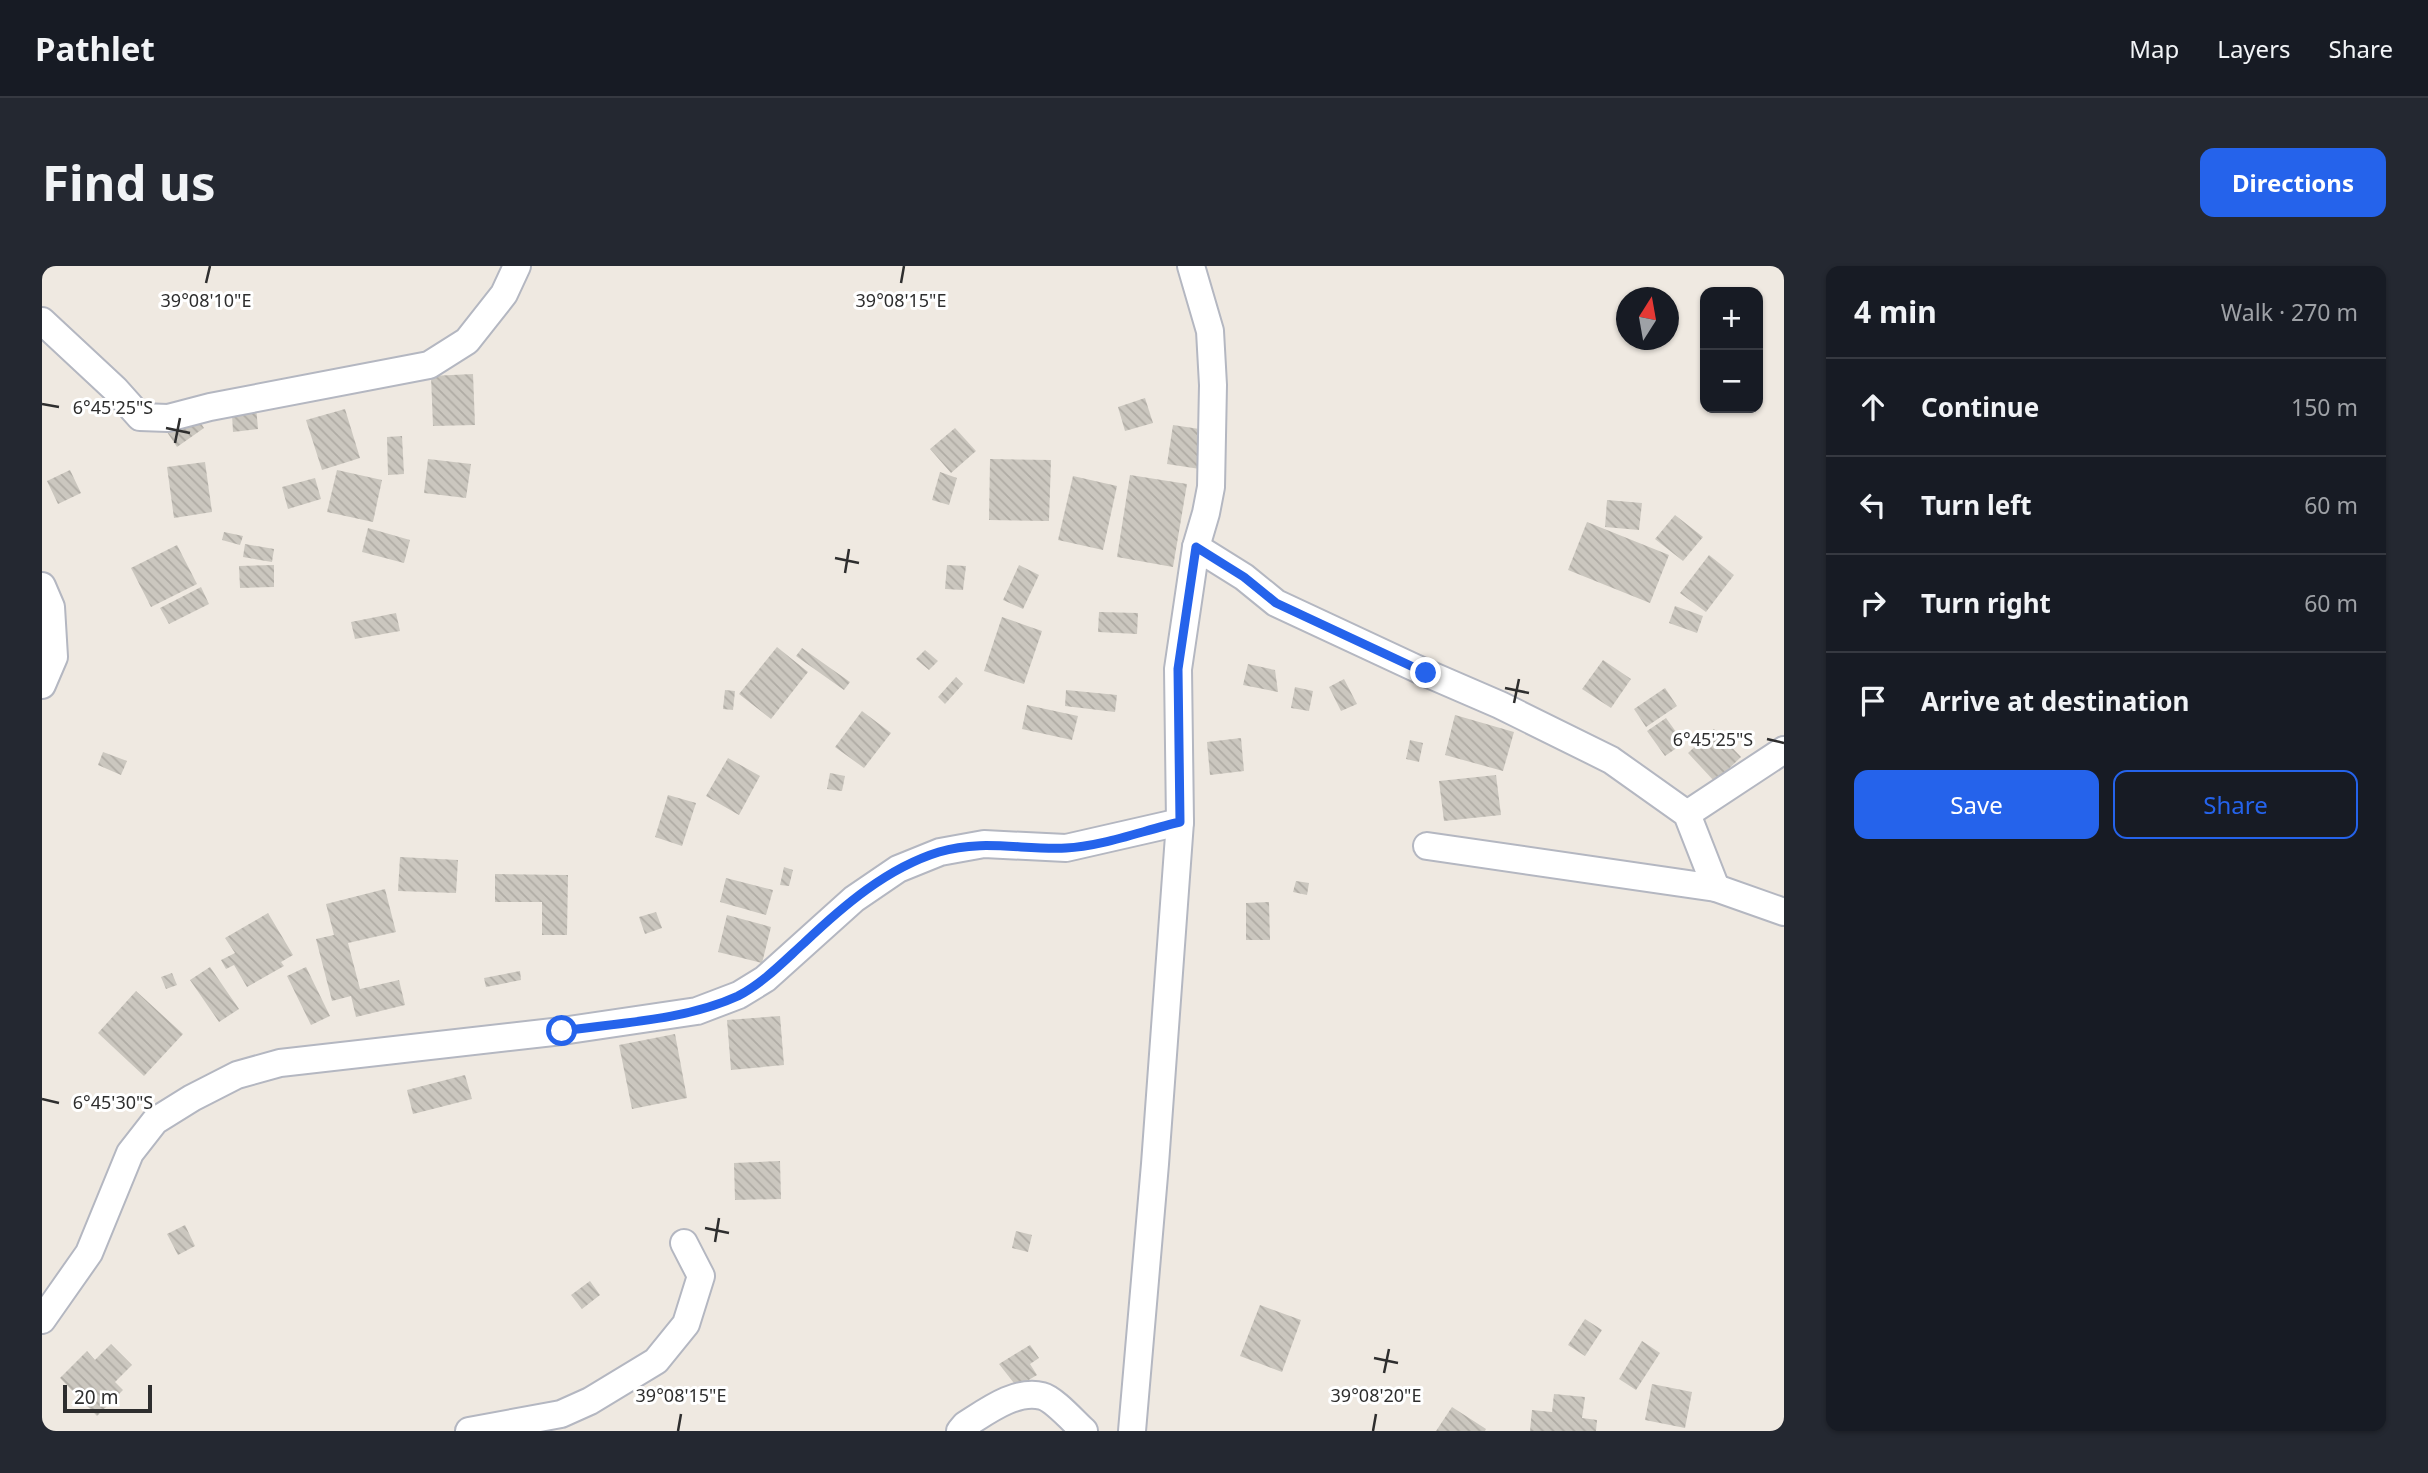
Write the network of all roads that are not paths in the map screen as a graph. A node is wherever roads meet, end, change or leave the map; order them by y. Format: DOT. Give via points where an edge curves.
graph roads {
  1 [pos="517,266"];
  2 [pos="1191,266"];
  3 [pos="42,321"];
  4 [pos="1196,547"];
  5 [pos="42,586"];
  6 [pos="42,685"];
  7 [pos="1784,750"];
  8 [pos="1687,814"];
  9 [pos="1180,822"];
  10 [pos="1427,846"];
  11 [pos="1716,888"];
  12 [pos="1784,912"];
  13 [pos="684,1243"];
  14 [pos="42,1320"];
  15 [pos="469,1431"];
  16 [pos="960,1431"];
  17 [pos="1084,1431"];
  18 [pos="1132,1431"];
  1 -- 3 [label="street" via="504,293 467,341 429,365 167,418 140,416"];
  2 -- 4 [label="street" via="1210,331 1213,385 1211,486"];
  4 -- 8 [label="street" via="1276,603 1611,760"];
  4 -- 9 [label="street" via="1178,669"];
  5 -- 6 [label="street" via="51,607 54,657"];
  7 -- 8 [label="street"];
  8 -- 11 [label="street"];
  9 -- 14 [label="street" via="1066,848 984,844 940,852 898,869 854,899 765,979 697,1011 280,1063 237,1075 155,1121 130,1153 89,1253"];
  9 -- 18 [label="street"];
  10 -- 11 [label="street"];
  11 -- 12 [label="street"];
  13 -- 15 [label="street" via="701,1276 686,1324 656,1362 561,1414"];
  16 -- 17 [label="street" via="1013,1398 1029,1395 1044,1396"];
}
